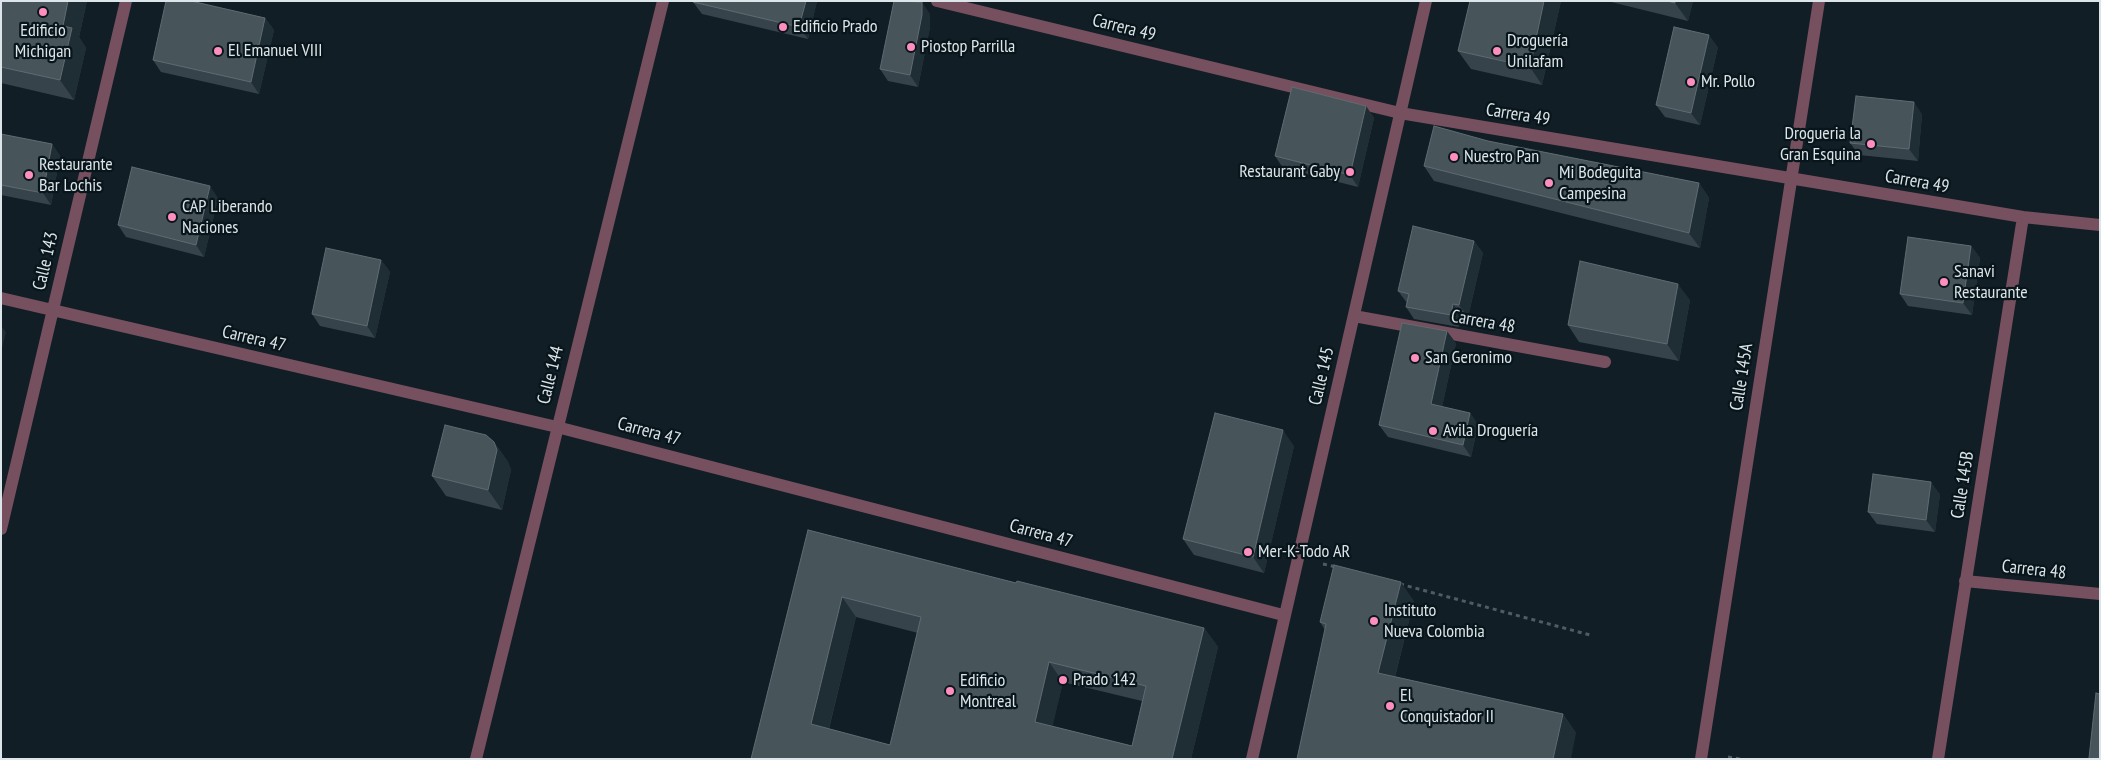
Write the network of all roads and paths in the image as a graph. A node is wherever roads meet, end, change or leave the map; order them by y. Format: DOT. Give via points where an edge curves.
graph roads {
  1 [pos="126,1"];
  2 [pos="663,1"];
  3 [pos="937,1"];
  4 [pos="1426,1"];
  5 [pos="1819,1"];
  6 [pos="1400,113"];
  7 [pos="1791,178"];
  8 [pos="2024,217"];
  9 [pos="2100,225"];
  10 [pos="1,298"];
  11 [pos="53,310"];
  12 [pos="1354,316"];
  13 [pos="1605,362"];
  14 [pos="557,427"];
  15 [pos="1,529"];
  16 [pos="1299,557"];
  17 [pos="1346,570"];
  18 [pos="1965,581"];
  19 [pos="1393,582"];
  20 [pos="2100,594"];
  21 [pos="1284,615"];
  22 [pos="1590,635"];
  23 [pos="476,759"];
  24 [pos="1252,759"];
  25 [pos="1701,759"];
  26 [pos="1938,759"];
  1 -- 11 [label="street, Calle 143"];
  2 -- 14 [label="street, Calle 144"];
  3 -- 6 [label="street, Carrera 49"];
  4 -- 6 [label="street, Calle 145"];
  5 -- 7 [label="street, Calle 145A"];
  6 -- 7 [label="street, Carrera 49"];
  6 -- 12 [label="street, Calle 145"];
  7 -- 8 [label="street, Carrera 49"];
  7 -- 25 [label="street, Calle 145A"];
  8 -- 9 [label="street, Carrera 49"];
  8 -- 18 [label="street, Calle 145B"];
  10 -- 11 [label="street, Carrera 47"];
  11 -- 14 [label="street, Carrera 47"];
  11 -- 15 [label="street, Calle 143"];
  12 -- 13 [label="street, Carrera 48"];
  12 -- 16 [label="street, Calle 145"];
  14 -- 21 [label="street, Carrera 47"];
  14 -- 23 [label="street, Calle 144"];
  16 -- 17 [label="path"];
  16 -- 21 [label="street, Calle 145"];
  18 -- 20 [label="street, Carrera 48"];
  18 -- 26 [label="street, Calle 145B"];
  19 -- 22 [label="path"];
  21 -- 24 [label="street, Calle 145"];
}
